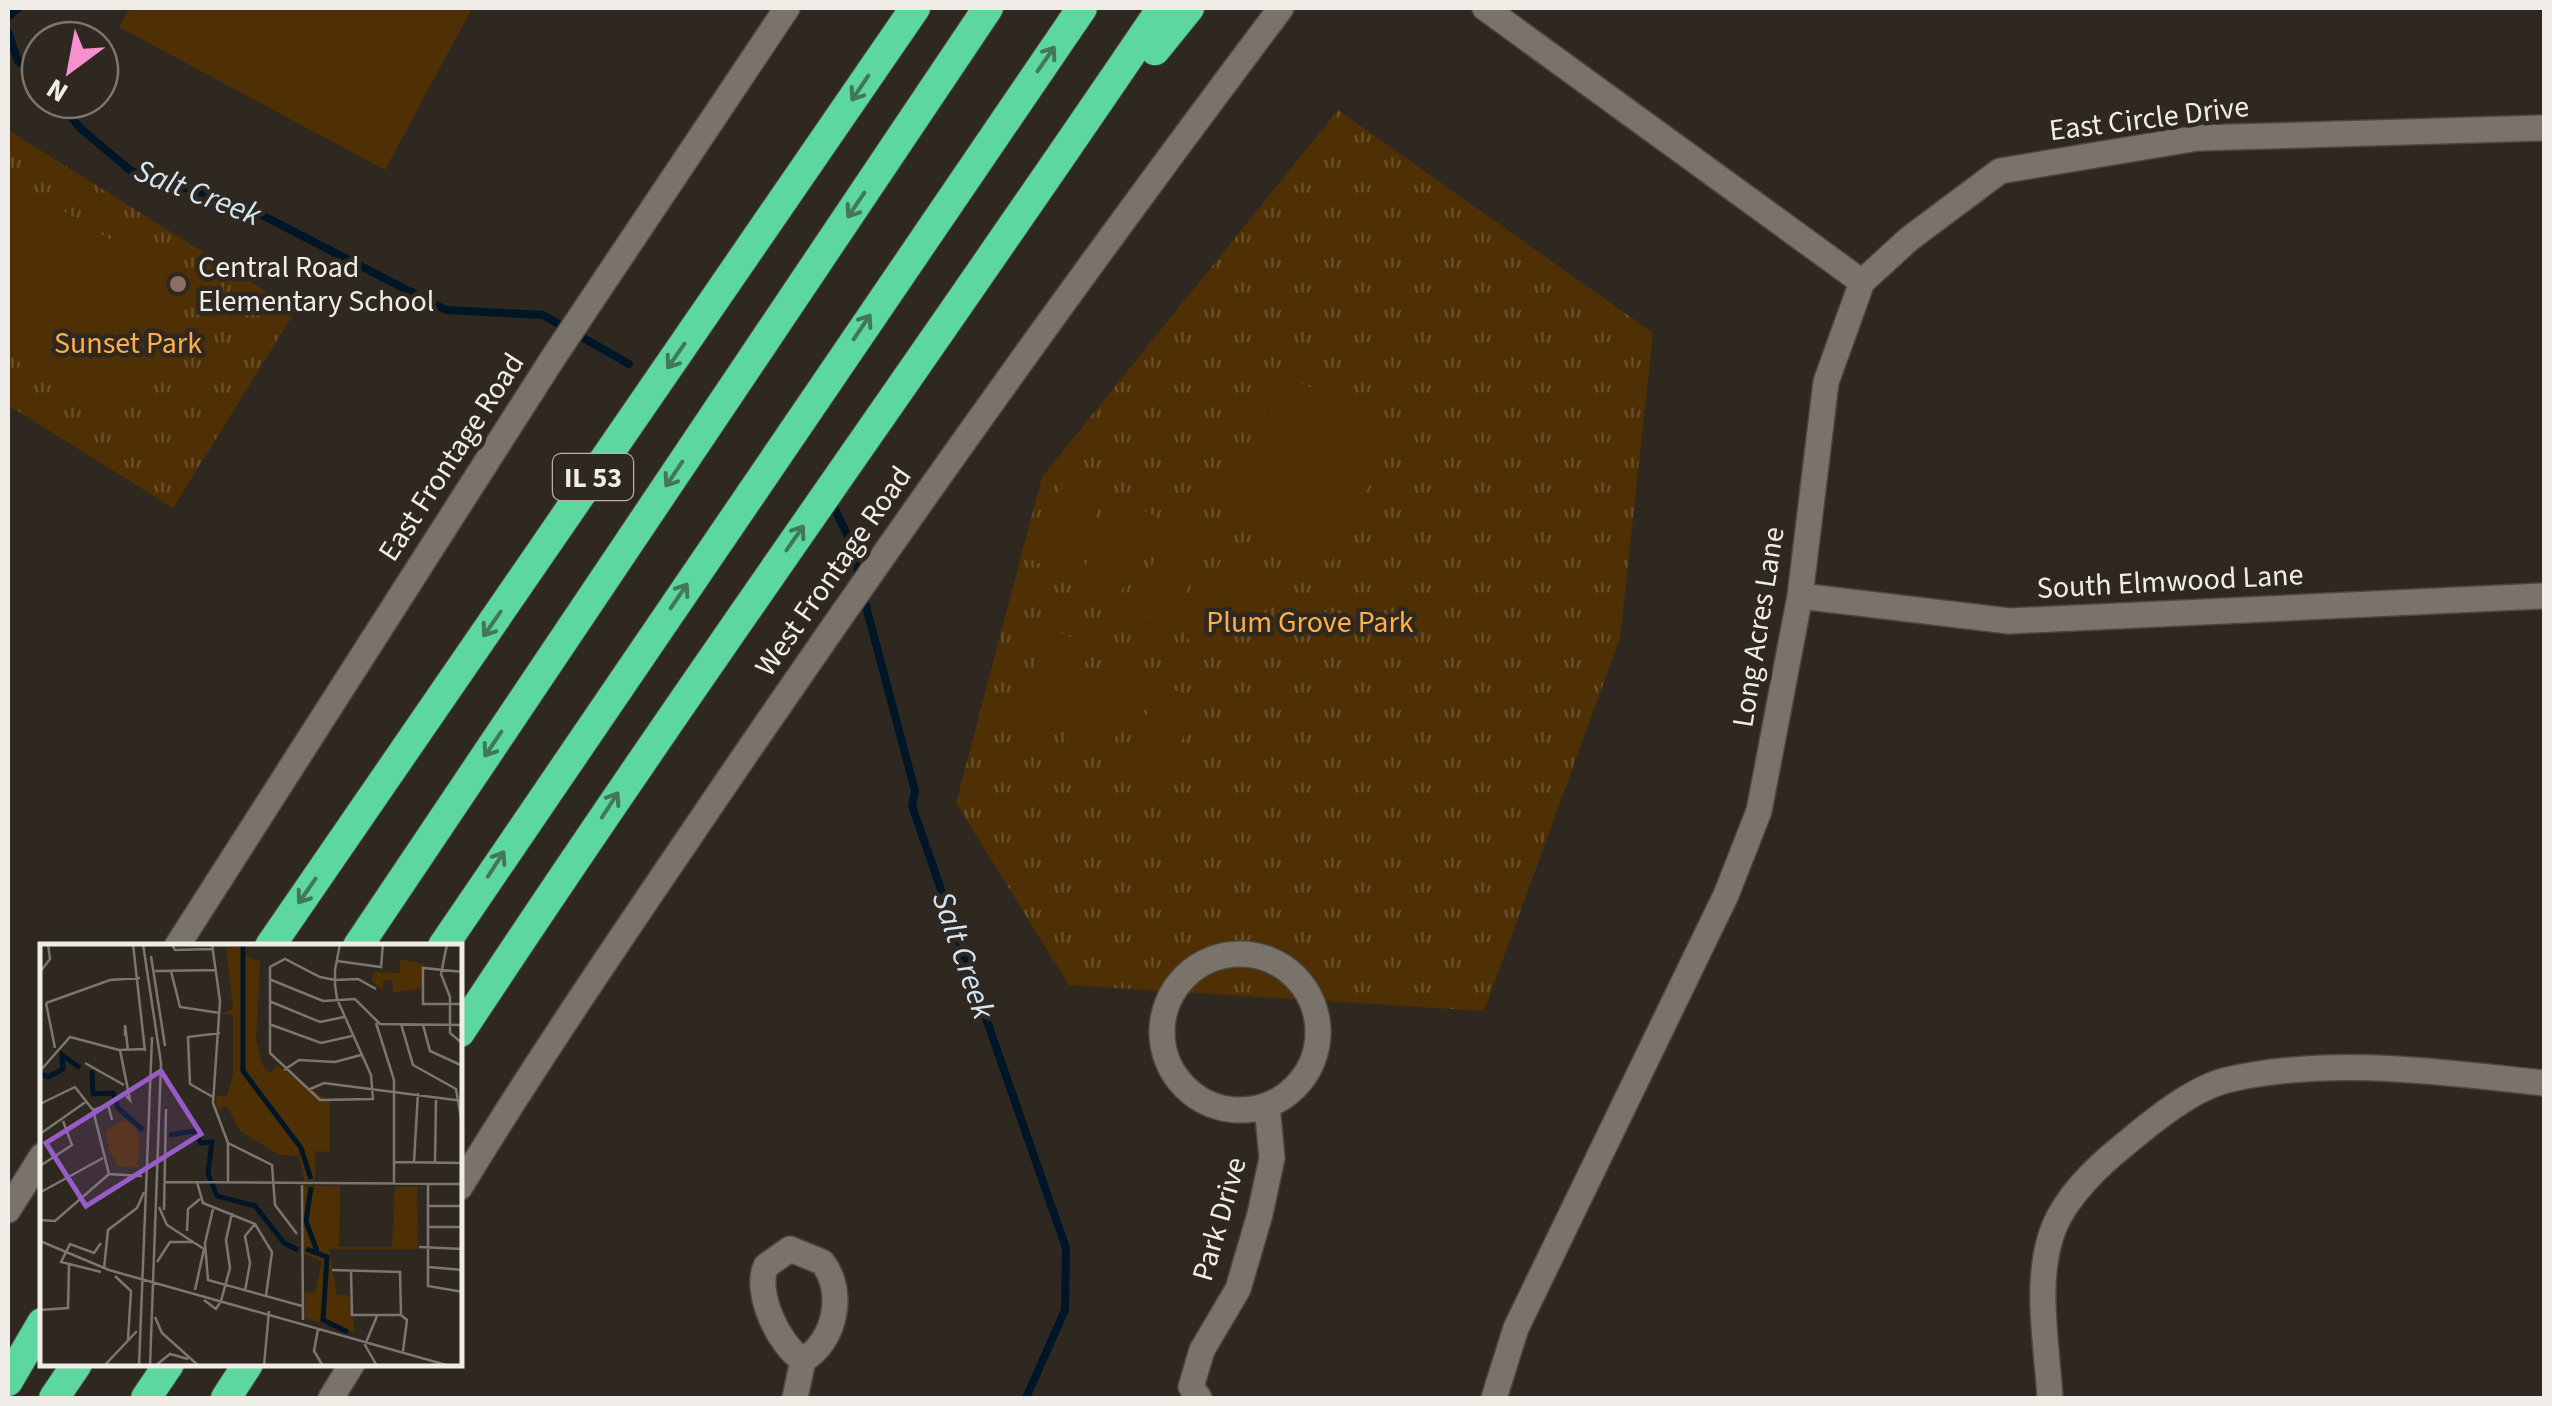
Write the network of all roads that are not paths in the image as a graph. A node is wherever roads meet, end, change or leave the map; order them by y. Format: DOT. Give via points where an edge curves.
graph roads {
  1 [pos="787,8"];
  2 [pos="915,8"];
  3 [pos="988,8"];
  4 [pos="1082,8"];
  5 [pos="1162,8"];
  6 [pos="1188,8"];
  7 [pos="1281,8"];
  8 [pos="1484,8"];
  9 [pos="2544,128"];
  10 [pos="1002,246"];
  11 [pos="1862,282"];
  12 [pos="1800,596"];
  13 [pos="2544,596"];
  14 [pos="178,944"];
  15 [pos="271,944"];
  16 [pos="359,944"];
  17 [pos="444,944"];
  18 [pos="462,1029"];
  19 [pos="2544,1083"];
  20 [pos="1267,1106"];
  21 [pos="40,1159"];
  22 [pos="462,1184"];
  23 [pos="8,1210"];
  24 [pos="40,1325"];
  25 [pos="803,1360"];
  26 [pos="76,1366"];
  27 [pos="168,1366"];
  28 [pos="247,1366"];
  29 [pos="351,1366"];
  30 [pos="8,1381"];
  31 [pos="54,1398"];
  32 [pos="146,1398"];
  33 [pos="226,1398"];
  34 [pos="331,1398"];
  35 [pos="794,1398"];
  36 [pos="1198,1398"];
  37 [pos="1494,1398"];
  38 [pos="2050,1398"];
  1 -- 14 [label="street, East Frontage Road" via="596,292"];
  2 -- 15 [label="highway, IL 53, one-way"];
  3 -- 16 [label="highway, IL 53, one-way"];
  17 -- 4 [label="highway, one-way"];
  5 -- 10 [label="highway"];
  6 -- 10 [label="highway"];
  7 -- 22 [label="street, West Frontage Road" via="836,621"];
  8 -- 11 [label="street"];
  9 -- 11 [label="street, East Circle Drive" via="2198,138 2000,170"];
  18 -- 10 [label="highway, one-way" via="647,748"];
  11 -- 12 [label="street, Long Acres Lane" via="1826,382"];
  12 -- 13 [label="street, South Elmwood Lane" via="2009,621"];
  12 -- 37 [label="street, Long Acres Lane" via="1759,811 1726,895 1516,1328"];
  19 -- 38 [label="street" via="2404,1067 2299,1072 2224,1081 2157,1118 2100,1164 2055,1225 2043,1285"];
  20 -- 20 [label="street" via="1307,1074 1318,1023 1295,977 1274,962 1223,956 1180,982 1167,1004 1165,1054 1176,1078 1206,1101 1242,1110"];
  20 -- 36 [label="street, Park Drive" via="1272,1158 1264,1196 1238,1289 1202,1350 1191,1387"];
  21 -- 23 [label="street"];
  24 -- 30 [label="highway"];
  25 -- 35 [label="street"];
  26 -- 31 [label="highway"];
  27 -- 32 [label="highway"];
  28 -- 33 [label="highway"];
  29 -- 34 [label="street"];
}
